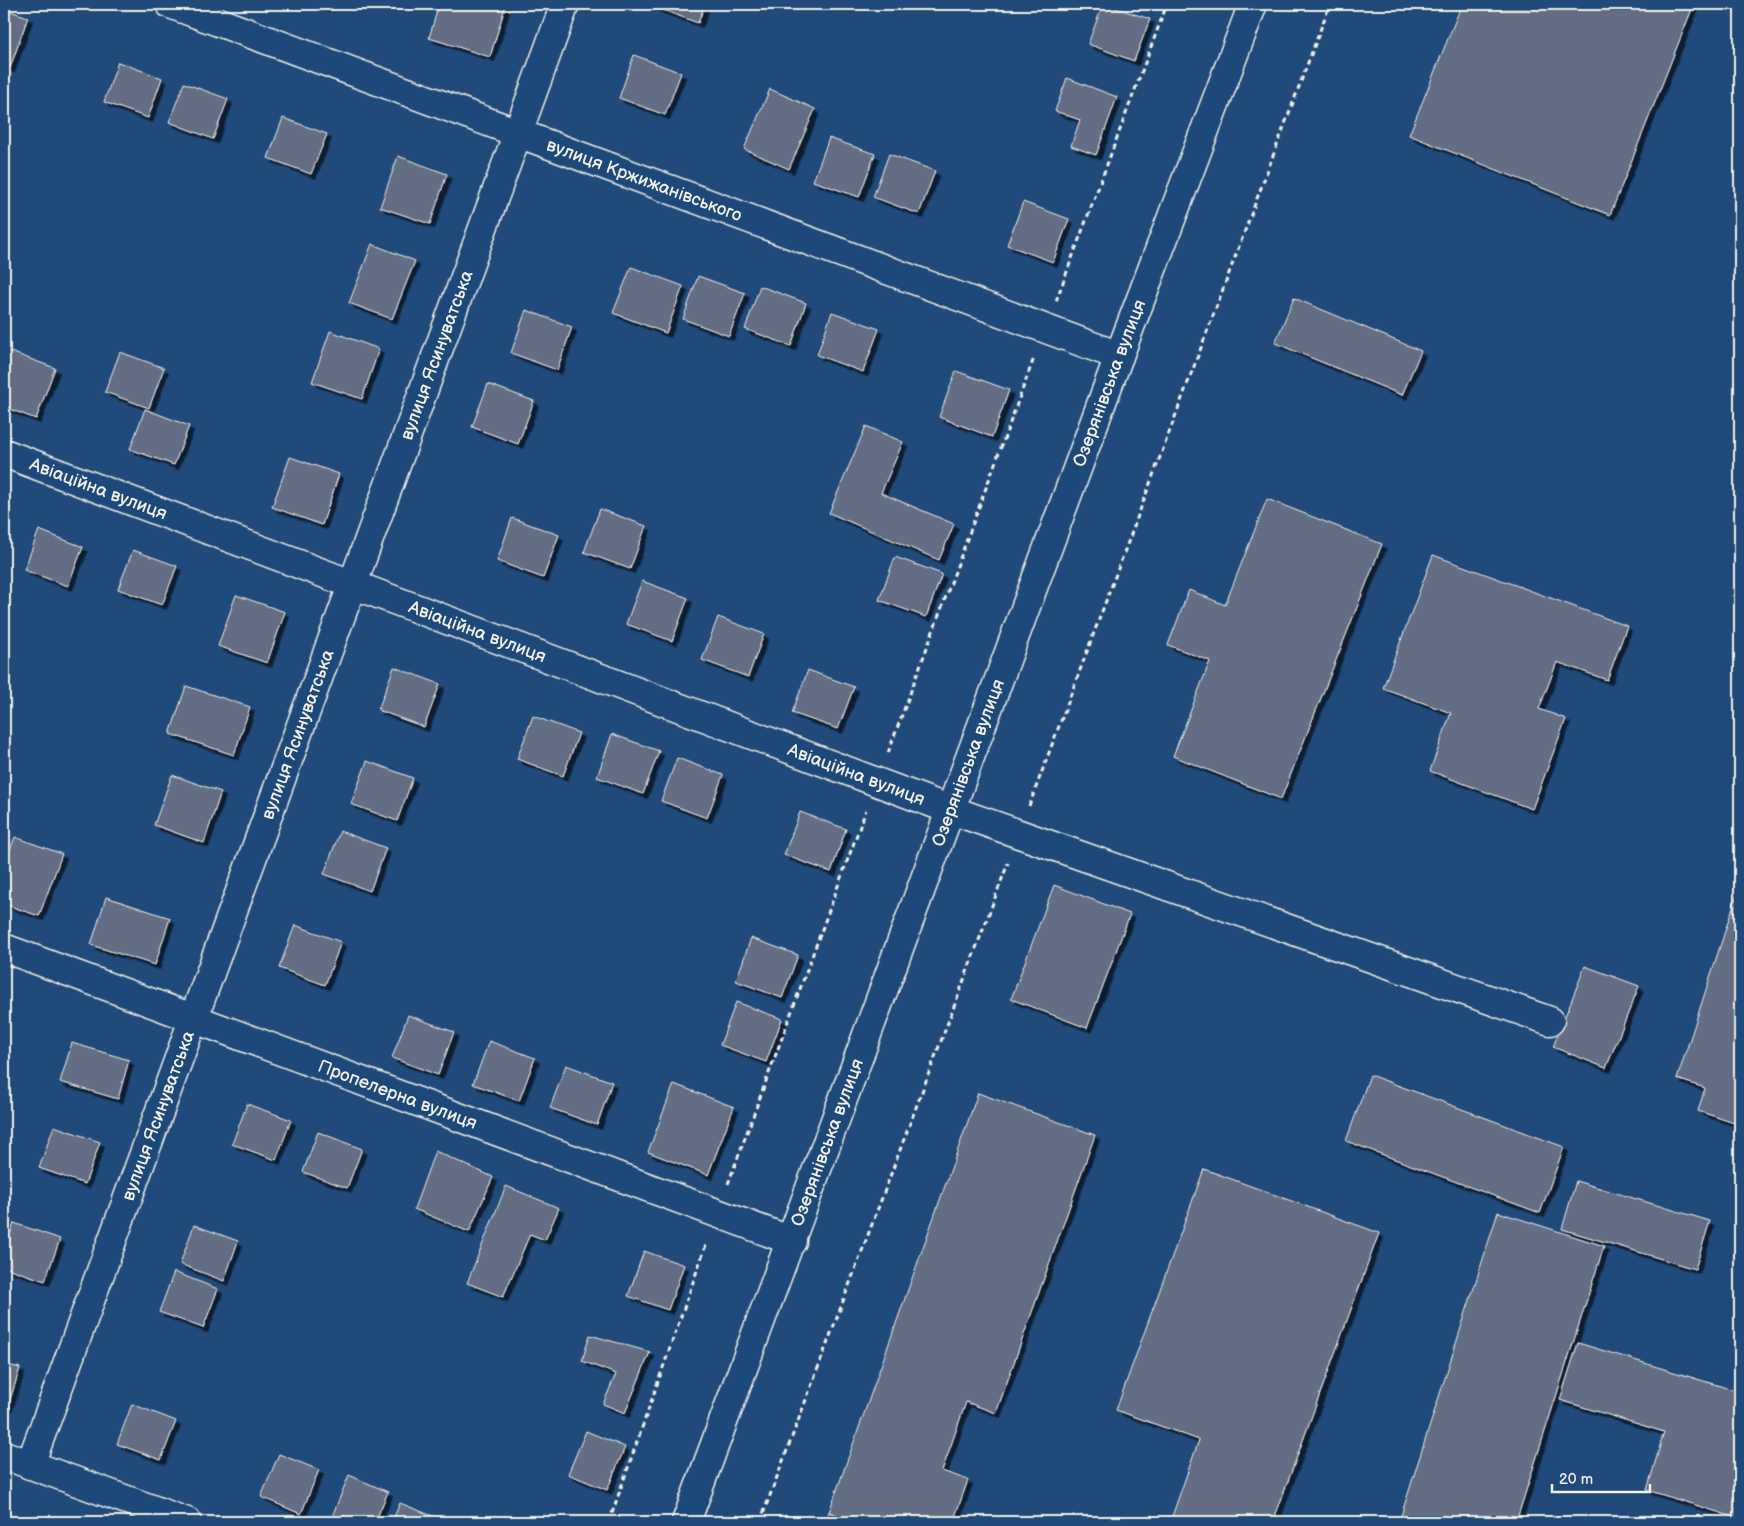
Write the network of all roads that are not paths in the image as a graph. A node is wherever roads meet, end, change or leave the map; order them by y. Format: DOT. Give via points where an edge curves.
graph roads {
  1 [pos="170,4"];
  2 [pos="565,4"];
  3 [pos="1253,4"];
  4 [pos="518,133"];
  5 [pos="1119,356"];
  6 [pos="4,453"];
  7 [pos="352,584"];
  8 [pos="951,810"];
  9 [pos="4,948"];
  10 [pos="193,1019"];
  11 [pos="1550,1021"];
  12 [pos="792,1241"];
  13 [pos="4,1456"];
  14 [pos="30,1465"];
  15 [pos="187,1522"];
  16 [pos="686,1522"];
  1 -- 4 [label="street, вулиця Кржижанівського"];
  2 -- 4 [label="street, вулиця Ясинуватська"];
  3 -- 5 [label="street, Озерянівська вулиця"];
  4 -- 5 [label="street, вулиця Кржижанівського"];
  4 -- 7 [label="street, вулиця Ясинуватська"];
  5 -- 8 [label="street, Озерянівська вулиця"];
  6 -- 7 [label="street, Авіаційна вулиця"];
  7 -- 8 [label="street, Авіаційна вулиця"];
  7 -- 10 [label="street, вулиця Ясинуватська"];
  8 -- 11 [label="street, Авіаційна вулиця"];
  8 -- 12 [label="street, Озерянівська вулиця"];
  9 -- 10 [label="street, Пропелерна вулиця"];
  10 -- 12 [label="street, Пропелерна вулиця"];
  10 -- 14 [label="street, вулиця Ясинуватська"];
  12 -- 16 [label="street, Озерянівська вулиця"];
  13 -- 14 [label="street"];
  14 -- 15 [label="street"];
}
